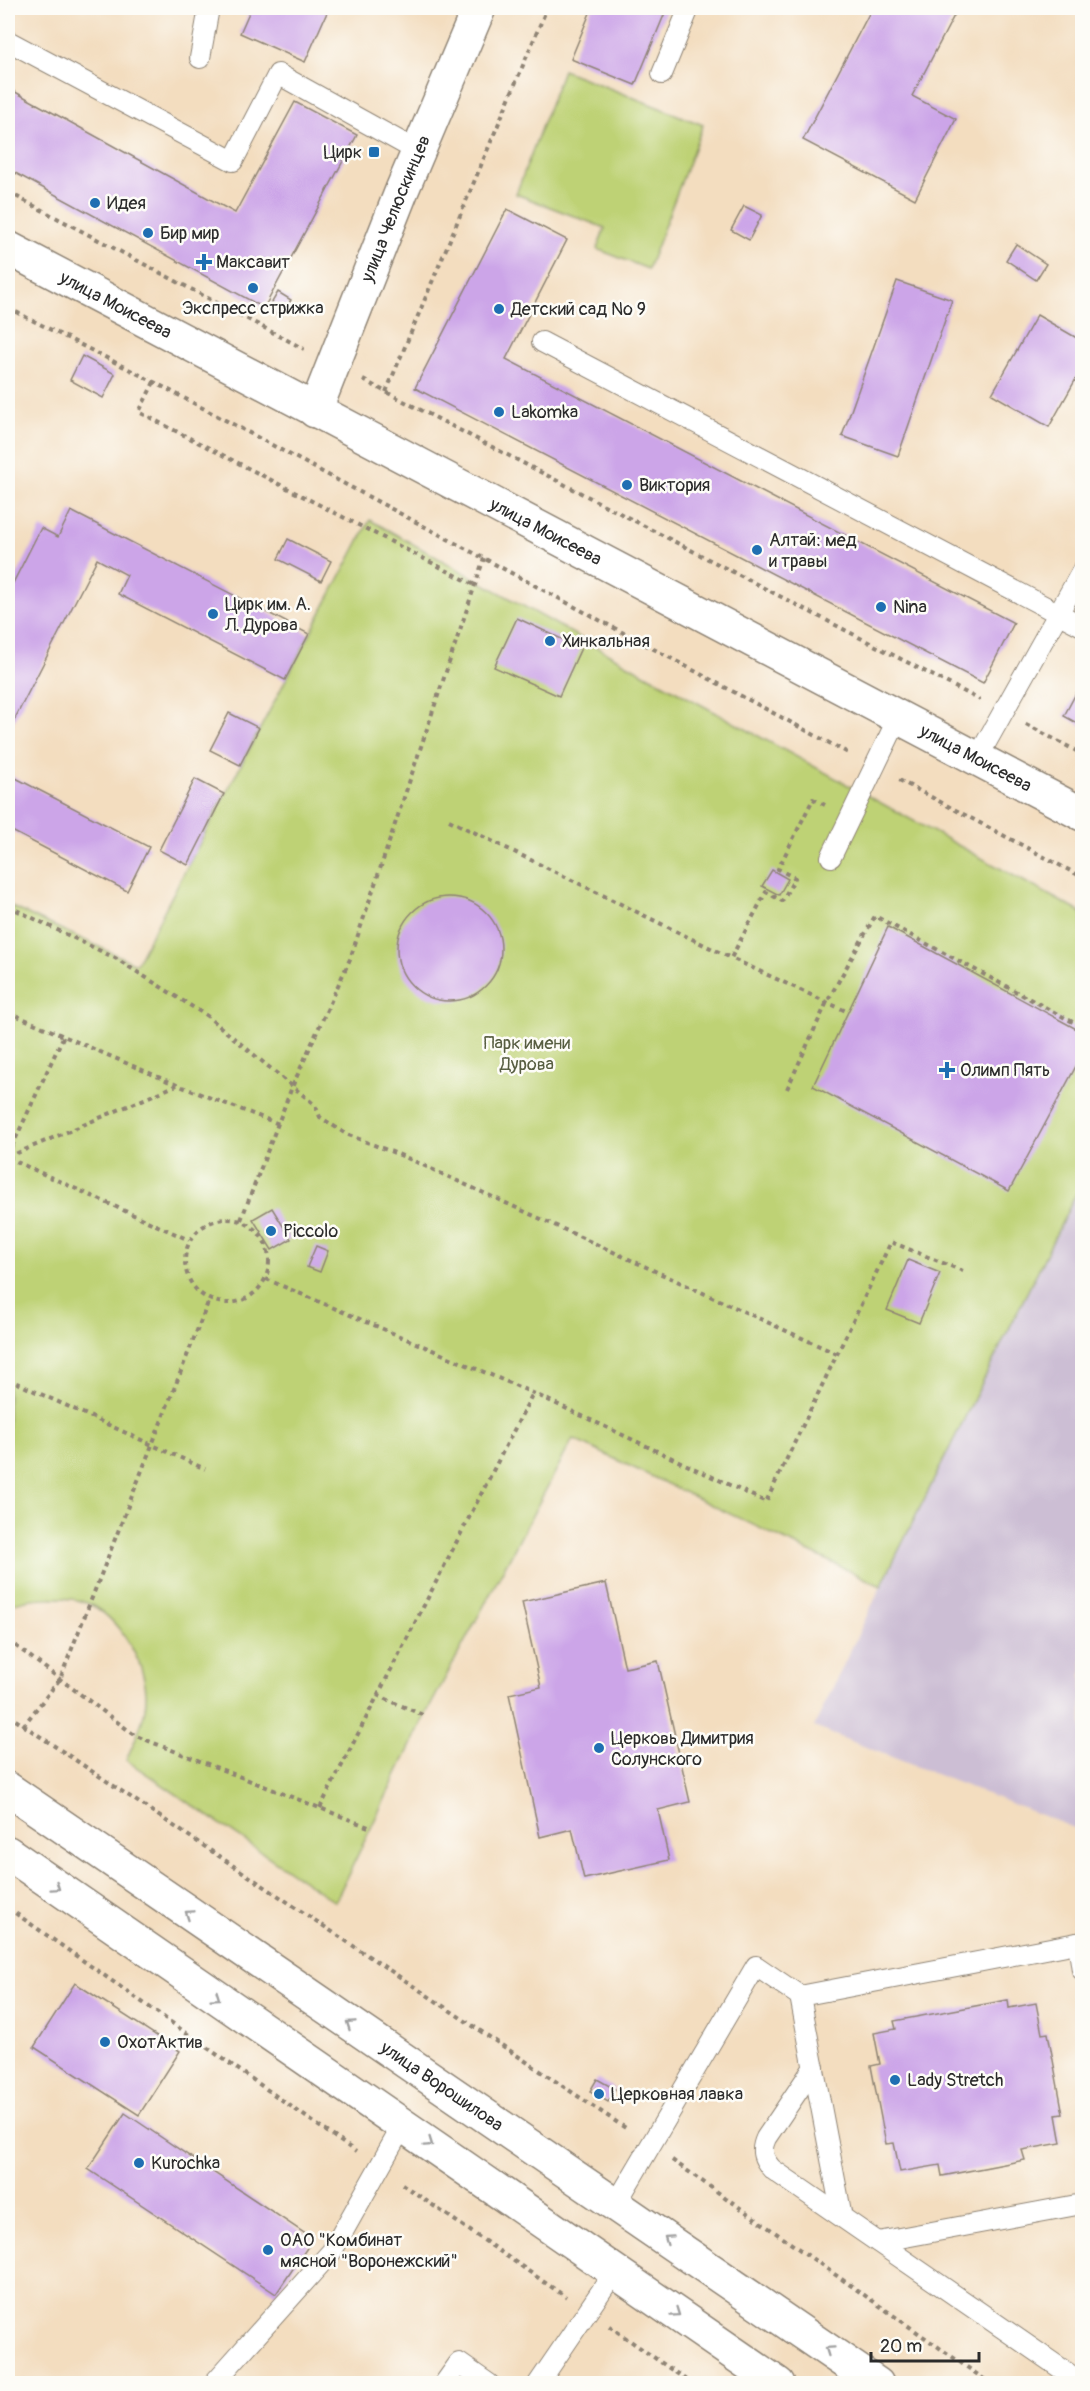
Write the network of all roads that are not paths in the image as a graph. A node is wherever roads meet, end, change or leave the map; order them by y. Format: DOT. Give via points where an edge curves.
graph roads {
  1 [pos="209,8"];
  2 [pos="479,8"];
  3 [pos="689,8"];
  4 [pos="8,41"];
  5 [pos="200,58"];
  6 [pos="662,74"];
  7 [pos="419,152"];
  8 [pos="8,248"];
  9 [pos="542,342"];
  10 [pos="315,411"];
  11 [pos="1083,571"];
  12 [pos="1059,613"];
  13 [pos="1083,626"];
  14 [pos="899,716"];
  15 [pos="978,757"];
  16 [pos="1083,813"];
  17 [pos="831,857"];
  18 [pos="8,1790"];
  19 [pos="8,1853"];
  20 [pos="1080,1943"];
  21 [pos="1083,1970"];
  22 [pos="800,1996"];
  23 [pos="814,2067"];
  24 [pos="403,2125"];
  25 [pos="616,2204"];
  26 [pos="1083,2204"];
  27 [pos="842,2217"];
  28 [pos="878,2242"];
  29 [pos="615,2271"];
  30 [pos="1083,2383"];
  31 [pos="213,2384"];
  32 [pos="444,2384"];
  33 [pos="489,2384"];
  34 [pos="538,2384"];
  35 [pos="778,2384"];
  36 [pos="877,2384"];
  1 -- 5 [label="lane"];
  2 -- 7 [label="main road, улица Челюскинцев"];
  3 -- 6 [label="lane"];
  4 -- 7 [label="lane" via="233,161 278,74"];
  7 -- 10 [label="main road, улица Челюскинцев"];
  8 -- 10 [label="main road, улица Моисеева"];
  9 -- 12 [label="lane"];
  10 -- 14 [label="main road, улица Моисеева"];
  11 -- 12 [label="lane"];
  12 -- 13 [label="lane"];
  12 -- 15 [label="lane"];
  14 -- 15 [label="main road, улица Моисеева"];
  14 -- 17 [label="lane"];
  15 -- 16 [label="main road, улица Моисеева"];
  25 -- 18 [label="main road, улица Ворошилова, one-way"];
  19 -- 24 [label="main road, one-way"];
  20 -- 21 [label="lane"];
  20 -- 22 [label="lane"];
  22 -- 23 [label="lane"];
  22 -- 25 [label="lane" via="756,1966"];
  23 -- 27 [label="lane"];
  23 -- 27 [label="lane" via="766,2138 762,2148 764,2161"];
  24 -- 29 [label="main road, one-way"];
  24 -- 31 [label="lane" via="332,2251"];
  36 -- 25 [label="main road, улица Ворошилова, one-way"];
  26 -- 28 [label="lane"];
  27 -- 28 [label="lane"];
  28 -- 30 [label="lane"];
  29 -- 34 [label="lane"];
  29 -- 35 [label="main road, one-way"];
  32 -- 33 [label="lane" via="459,2363"];
}
